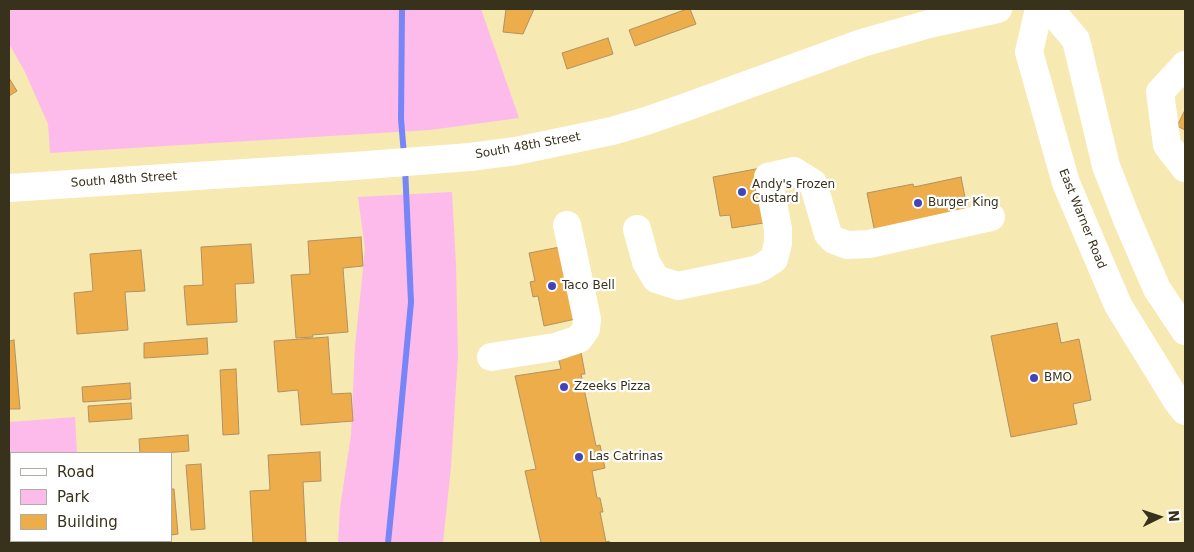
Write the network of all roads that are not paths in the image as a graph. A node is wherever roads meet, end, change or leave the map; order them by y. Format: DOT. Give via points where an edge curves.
graph roads {
  1 [pos="998,9"];
  2 [pos="1039,9"];
  3 [pos="1050,9"];
  4 [pos="1185,65"];
  5 [pos="1185,168"];
  6 [pos="9,188"];
  7 [pos="991,218"];
  8 [pos="567,225"];
  9 [pos="637,229"];
  10 [pos="1185,332"];
  11 [pos="491,357"];
  12 [pos="1185,411"];
  1 -- 6 [label="main road, South 48th Street" via="862,43 612,131 516,151 354,166"];
  2 -- 12 [label="main road, East Warner Road" via="1029,52 1066,183 1118,305"];
  3 -- 10 [label="main road" via="1076,40 1106,166 1157,288"];
  4 -- 5 [label="main road" via="1160,92 1167,145"];
  7 -- 9 [label="main road" via="868,244 847,245 828,234 814,183 794,171 768,177 778,229 774,259 755,270 678,286 656,279 646,262"];
  8 -- 11 [label="main road" via="587,319 586,329 579,339"];
}
